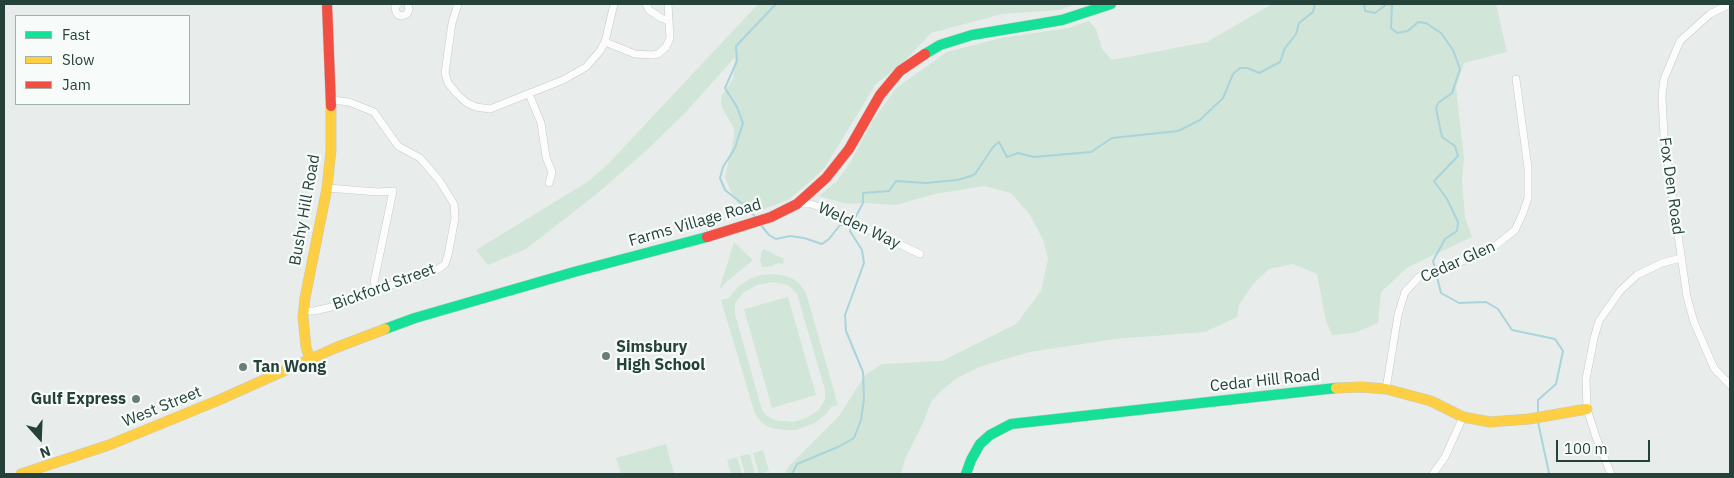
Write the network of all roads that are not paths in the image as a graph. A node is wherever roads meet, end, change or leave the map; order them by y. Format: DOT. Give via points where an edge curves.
graph roads {
  1 [pos="327,4"];
  2 [pos="398,4"];
  3 [pos="408,4"];
  4 [pos="458,4"];
  5 [pos="614,4"];
  6 [pos="646,4"];
  7 [pos="668,4"];
  8 [pos="1111,4"];
  9 [pos="1730,4"];
  10 [pos="669,21"];
  11 [pos="605,42"];
  12 [pos="1516,79"];
  13 [pos="529,94"];
  14 [pos="331,100"];
  15 [pos="549,183"];
  16 [pos="327,188"];
  17 [pos="797,204"];
  18 [pos="920,254"];
  19 [pos="1681,258"];
  20 [pos="377,290"];
  21 [pos="304,311"];
  22 [pos="310,360"];
  23 [pos="1730,385"];
  24 [pos="1386,389"];
  25 [pos="1587,409"];
  26 [pos="1463,417"];
  27 [pos="21,474"];
  28 [pos="966,474"];
  29 [pos="1433,474"];
  30 [pos="1611,474"];
  1 -- 14 [label="main road, Bushy Hill Road"];
  2 -- 3 [label="street" via="396,12 402,16 410,10"];
  4 -- 13 [label="street" via="452,22 445,72 448,83 467,103 490,109"];
  5 -- 11 [label="street"];
  6 -- 10 [label="street" via="649,10"];
  7 -- 10 [label="street"];
  8 -- 17 [label="main road, Farms Village Road" via="1062,20 972,35 940,46 914,60 886,87 835,168"];
  9 -- 19 [label="street, Fox Den Road" via="1710,14 1680,41 1664,79 1663,130"];
  10 -- 11 [label="street" via="670,38 666,48 658,54 635,54"];
  11 -- 13 [label="street" via="586,67"];
  12 -- 24 [label="street, Cedar Glen" via="1528,168 1528,198 1523,214 1515,230 1490,250 1419,277 1405,292"];
  13 -- 15 [label="street" via="541,123 546,157 552,172"];
  14 -- 16 [label="main road, Bushy Hill Road"];
  14 -- 20 [label="street, Bickford Street" via="349,102 374,112 398,146 420,158 454,204 455,218 444,264 424,276"];
  16 -- 20 [label="street" via="393,191 374,282"];
  16 -- 21 [label="main road, Bushy Hill Road"];
  17 -- 18 [label="street, Welden Way" via="811,204 831,211"];
  17 -- 22 [label="main road, Farms Village Road" via="757,222 415,318"];
  19 -- 23 [label="street, Fox Den Road" via="1687,297 1703,344 1714,368"];
  19 -- 25 [label="street" via="1637,275 1604,312 1594,338 1586,379"];
  20 -- 21 [label="street, Bickford Street" via="340,305"];
  21 -- 22 [label="main road, Bushy Hill Road"];
  22 -- 27 [label="main road, West Street" via="109,445"];
  24 -- 26 [label="main road, Cedar Hill Road" via="1431,401"];
  24 -- 28 [label="main road, Cedar Hill Road" via="1336,388 1011,424 980,444"];
  25 -- 26 [label="main road, Cedar Hill Road" via="1508,421 1490,422"];
  25 -- 30 [label="street"];
  26 -- 29 [label="street"];
}
